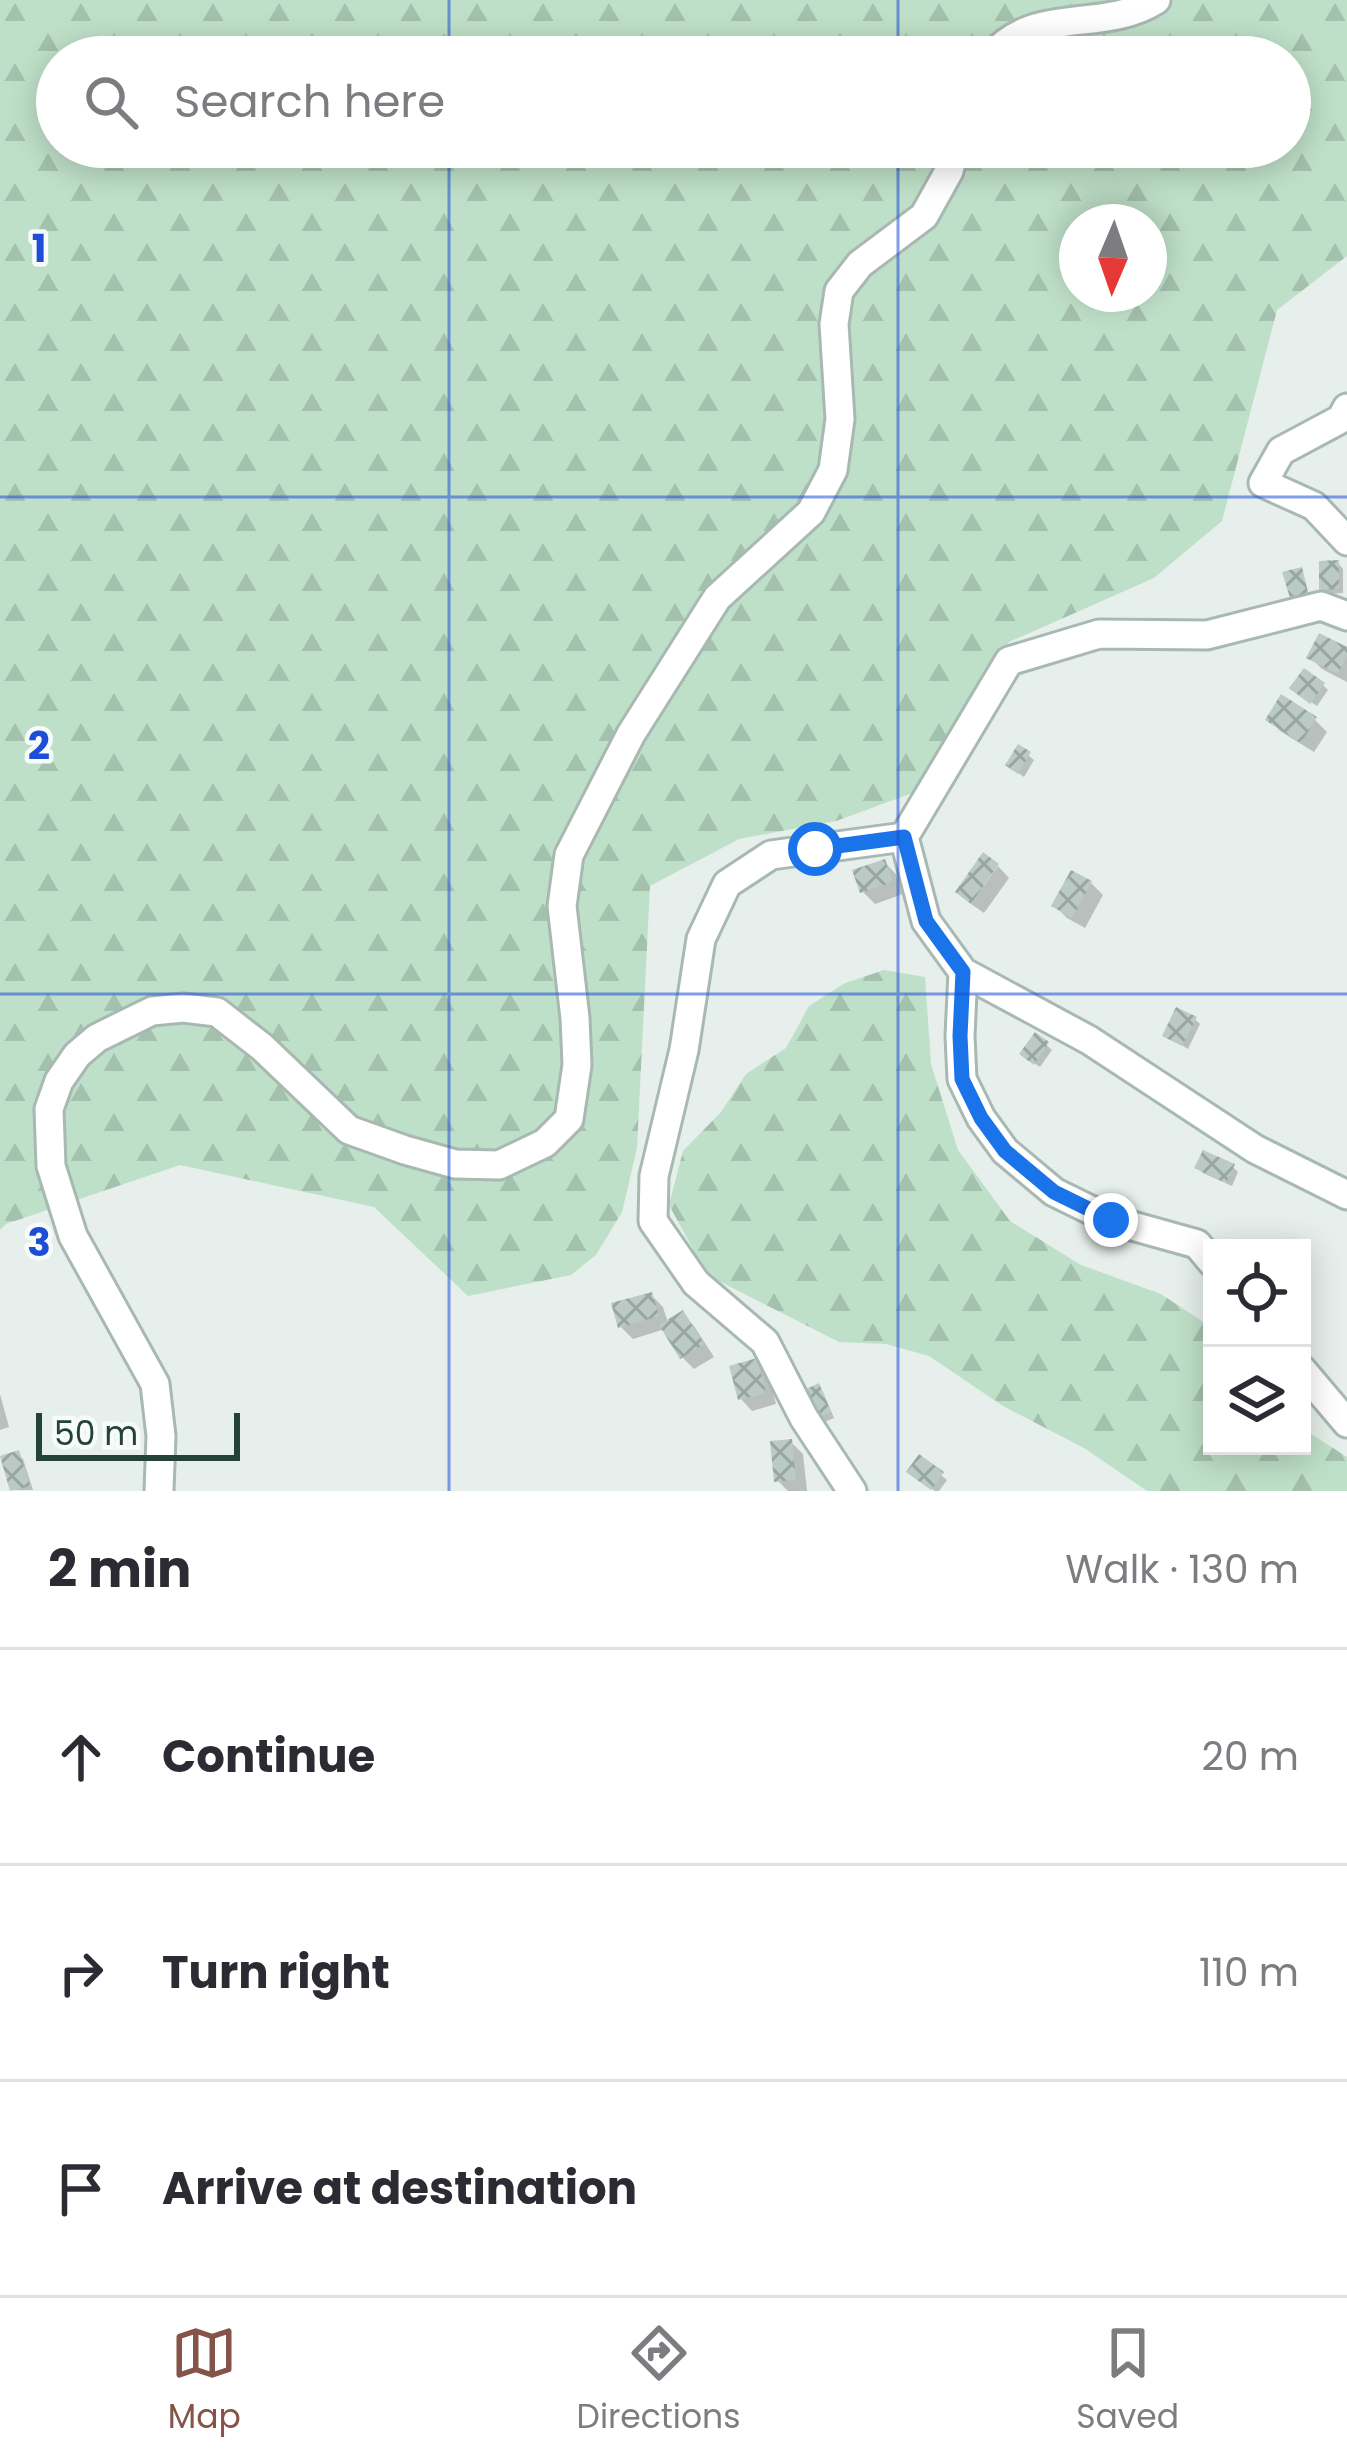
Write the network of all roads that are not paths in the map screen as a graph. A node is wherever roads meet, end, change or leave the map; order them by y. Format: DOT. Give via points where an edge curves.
graph roads {
  1 [pos="1156,0"];
  2 [pos="1013,36"];
  3 [pos="951,168"];
  4 [pos="1347,408"];
  5 [pos="1347,542"];
  6 [pos="1347,616"];
  7 [pos="904,837"];
  8 [pos="963,972"];
  9 [pos="1347,1195"];
  10 [pos="1203,1251"];
  11 [pos="1311,1381"];
  12 [pos="1347,1424"];
  13 [pos="159,1491"];
  14 [pos="852,1491"];
  1 -- 2 [label="street" via="1137,12"];
  3 -- 13 [label="street" via="924,216 860,264 839,291 833,470 811,512 717,598 631,734 568,855 562,906 577,1065 568,1119 545,1143 499,1166 455,1164 350,1130 217,1012 152,1010 97,1038 59,1081 49,1109 50,1166 74,1236 155,1384"];
  4 -- 5 [label="street" via="1281,451 1263,483 1314,506"];
  6 -- 7 [label="street" via="1321,606 1207,635 1099,634 1009,661"];
  7 -- 8 [label="street" via="926,921"];
  7 -- 14 [label="street" via="771,855 727,884 701,939 654,1176 652,1221 696,1283 765,1342"];
  8 -- 9 [label="street" via="1089,1040 1255,1149"];
  8 -- 10 [label="street" via="962,1079 1005,1151 1054,1192"];
  11 -- 12 [label="street"];
}
